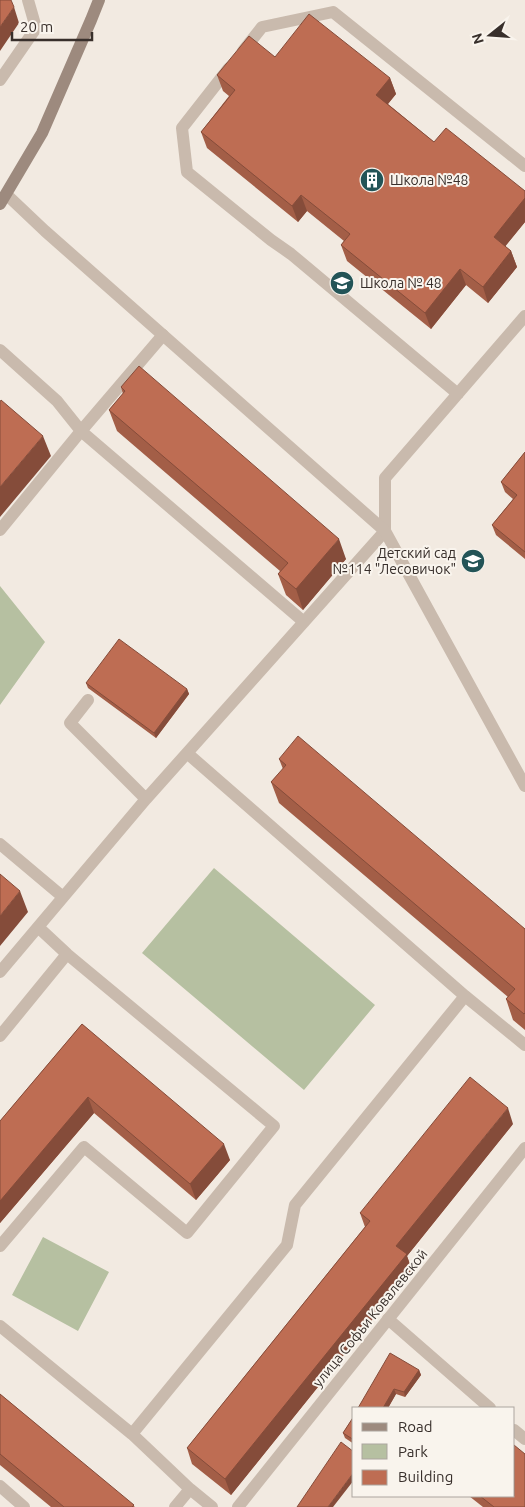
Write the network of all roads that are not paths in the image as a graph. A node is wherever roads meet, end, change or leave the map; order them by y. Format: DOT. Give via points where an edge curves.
graph roads {
  1 [pos="28,0"];
  2 [pos="99,0"];
  3 [pos="0,80"];
  4 [pos="525,166"];
  5 [pos="3,199"];
  6 [pos="525,316"];
  7 [pos="163,335"];
  8 [pos="0,350"];
  9 [pos="458,394"];
  10 [pos="81,431"];
  11 [pos="0,530"];
  12 [pos="386,532"];
  13 [pos="304,622"];
  14 [pos="88,700"];
  15 [pos="187,753"];
  16 [pos="525,786"];
  17 [pos="146,799"];
  18 [pos="0,844"];
  19 [pos="63,897"];
  20 [pos="38,927"];
  21 [pos="67,954"];
  22 [pos="0,972"];
  23 [pos="465,996"];
  24 [pos="0,1036"];
  25 [pos="525,1045"];
  26 [pos="525,1148"];
  27 [pos="0,1246"];
  28 [pos="388,1319"];
  29 [pos="0,1326"];
  30 [pos="489,1407"];
  31 [pos="515,1431"];
  32 [pos="132,1434"];
  33 [pos="525,1439"];
  34 [pos="0,1486"];
  35 [pos="190,1489"];
  36 [pos="24,1507"];
  37 [pos="175,1507"];
  38 [pos="212,1507"];
  39 [pos="238,1507"];
  1 -- 3 [label="street" via="36,28"];
  2 -- 5 [label="street" via="42,133"];
  4 -- 9 [label="street" via="333,12 262,26 182,128 187,172"];
  5 -- 7 [label="street"];
  6 -- 9 [label="street"];
  7 -- 10 [label="street"];
  7 -- 12 [label="street"];
  8 -- 10 [label="street" via="57,401"];
  9 -- 12 [label="street" via="386,478"];
  10 -- 11 [label="street"];
  10 -- 13 [label="street"];
  12 -- 13 [label="street"];
  12 -- 16 [label="street"];
  13 -- 15 [label="street"];
  14 -- 17 [label="street" via="70,723"];
  15 -- 17 [label="street"];
  15 -- 23 [label="street"];
  17 -- 19 [label="street"];
  18 -- 19 [label="street"];
  19 -- 20 [label="street"];
  20 -- 21 [label="street"];
  20 -- 22 [label="street"];
  21 -- 24 [label="street"];
  21 -- 27 [label="street" via="274,1126 187,1233 84,1146"];
  23 -- 25 [label="street"];
  23 -- 32 [label="street" via="294,1205 287,1245"];
  26 -- 28 [label="street, улица Софьи Ковалевской"];
  28 -- 30 [label="street"];
  28 -- 39 [label="street, улица Софьи Ковалевской"];
  29 -- 32 [label="street"];
  31 -- 33 [label="street"];
  32 -- 35 [label="street"];
  34 -- 36 [label="street"];
  35 -- 37 [label="street"];
  35 -- 38 [label="street"];
}
